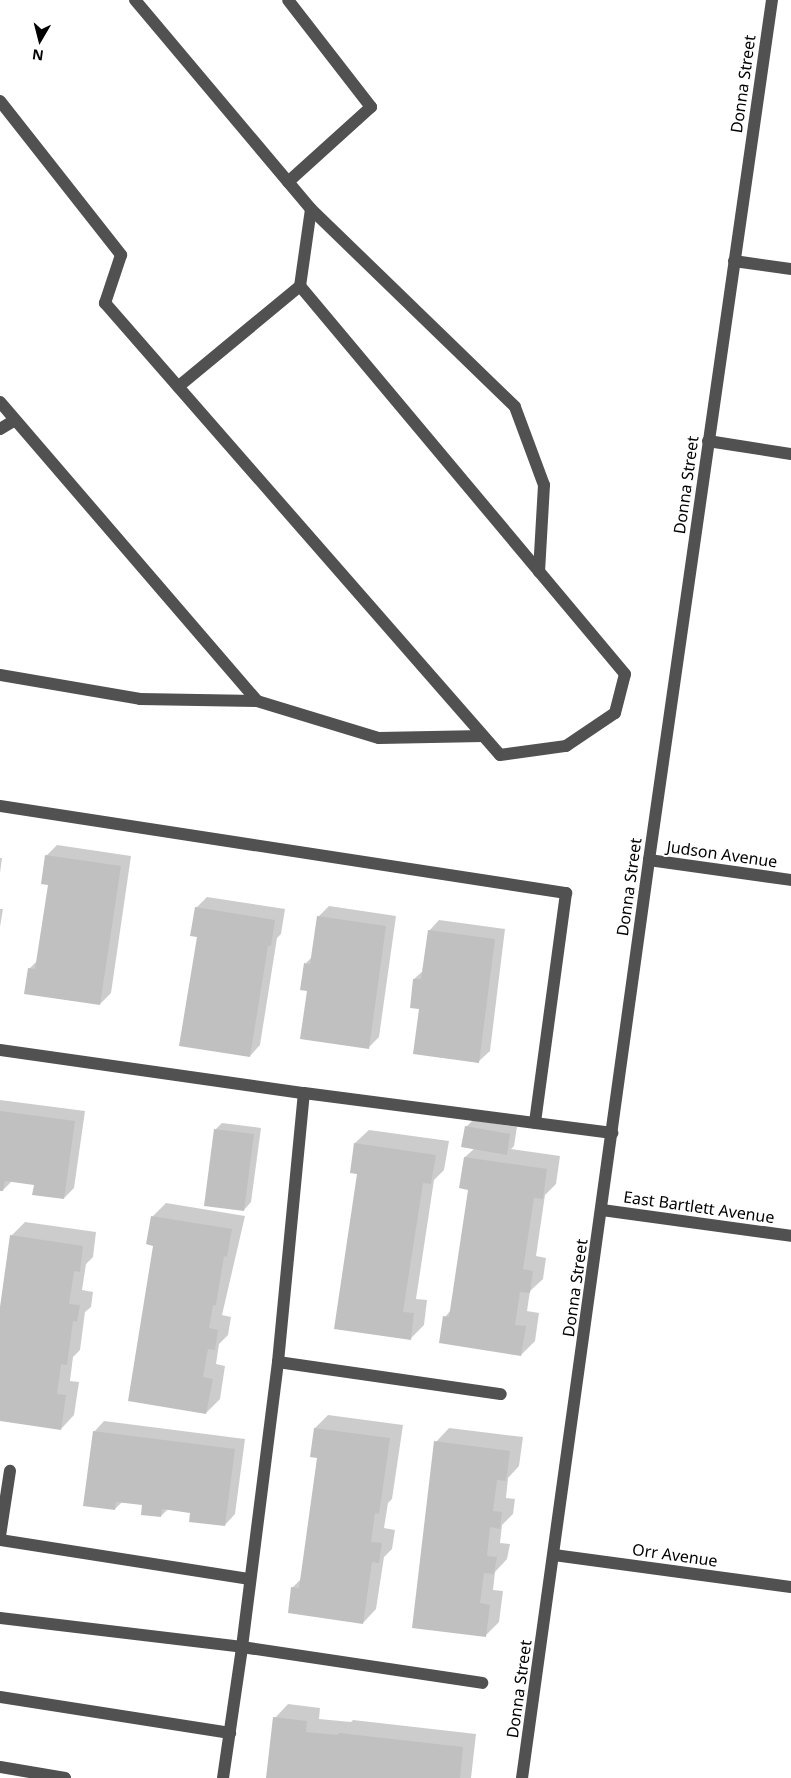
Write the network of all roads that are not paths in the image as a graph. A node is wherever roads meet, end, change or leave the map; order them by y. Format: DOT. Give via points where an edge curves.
graph roads {
  1 [pos="135,0"];
  2 [pos="288,0"];
  3 [pos="772,0"];
  4 [pos="0,101"];
  5 [pos="288,182"];
  6 [pos="310,208"];
  7 [pos="734,261"];
  8 [pos="791,269"];
  9 [pos="300,286"];
  10 [pos="178,387"];
  11 [pos="0,402"];
  12 [pos="16,420"];
  13 [pos="0,429"];
  14 [pos="708,441"];
  15 [pos="791,454"];
  16 [pos="539,572"];
  17 [pos="0,675"];
  18 [pos="257,701"];
  19 [pos="483,736"];
  20 [pos="0,806"];
  21 [pos="649,860"];
  22 [pos="791,880"];
  23 [pos="0,1050"];
  24 [pos="304,1093"];
  25 [pos="535,1123"];
  26 [pos="612,1133"];
  27 [pos="602,1210"];
  28 [pos="791,1236"];
  29 [pos="278,1362"];
  30 [pos="501,1394"];
  31 [pos="10,1471"];
  32 [pos="0,1538"];
  33 [pos="554,1555"];
  34 [pos="250,1579"];
  35 [pos="791,1587"];
  36 [pos="0,1618"];
  37 [pos="242,1648"];
  38 [pos="482,1683"];
  39 [pos="0,1697"];
  40 [pos="230,1733"];
  41 [pos="0,1767"];
  42 [pos="65,1778"];
  43 [pos="224,1778"];
  44 [pos="522,1778"];
  1 -- 5 [label="street"];
  2 -- 5 [label="street" via="371,107"];
  3 -- 7 [label="street, Donna Street"];
  4 -- 10 [label="street" via="121,255 105,303"];
  5 -- 6 [label="street"];
  6 -- 9 [label="street"];
  6 -- 16 [label="street" via="515,407 544,485"];
  7 -- 8 [label="street"];
  7 -- 14 [label="street, Donna Street"];
  9 -- 10 [label="street"];
  9 -- 16 [label="street"];
  10 -- 19 [label="street"];
  11 -- 12 [label="street"];
  12 -- 13 [label="street"];
  12 -- 18 [label="street"];
  14 -- 15 [label="street"];
  14 -- 21 [label="street, Donna Street"];
  16 -- 19 [label="street" via="625,674 616,712 566,746 500,755"];
  17 -- 18 [label="street" via="140,699"];
  18 -- 19 [label="street" via="379,738"];
  20 -- 25 [label="street" via="566,893"];
  21 -- 22 [label="street, Judson Avenue"];
  21 -- 26 [label="street, Donna Street"];
  23 -- 24 [label="street"];
  24 -- 25 [label="street"];
  24 -- 29 [label="street"];
  25 -- 26 [label="street"];
  26 -- 27 [label="street, Donna Street"];
  27 -- 28 [label="street, East Bartlett Avenue"];
  27 -- 33 [label="street, Donna Street"];
  29 -- 30 [label="street"];
  29 -- 34 [label="street"];
  31 -- 32 [label="street"];
  32 -- 34 [label="street"];
  33 -- 35 [label="street, Orr Avenue"];
  33 -- 44 [label="street, Donna Street"];
  34 -- 37 [label="street"];
  36 -- 37 [label="street"];
  37 -- 38 [label="street"];
  37 -- 40 [label="street"];
  39 -- 40 [label="street"];
  40 -- 43 [label="street"];
  41 -- 42 [label="street"];
}
